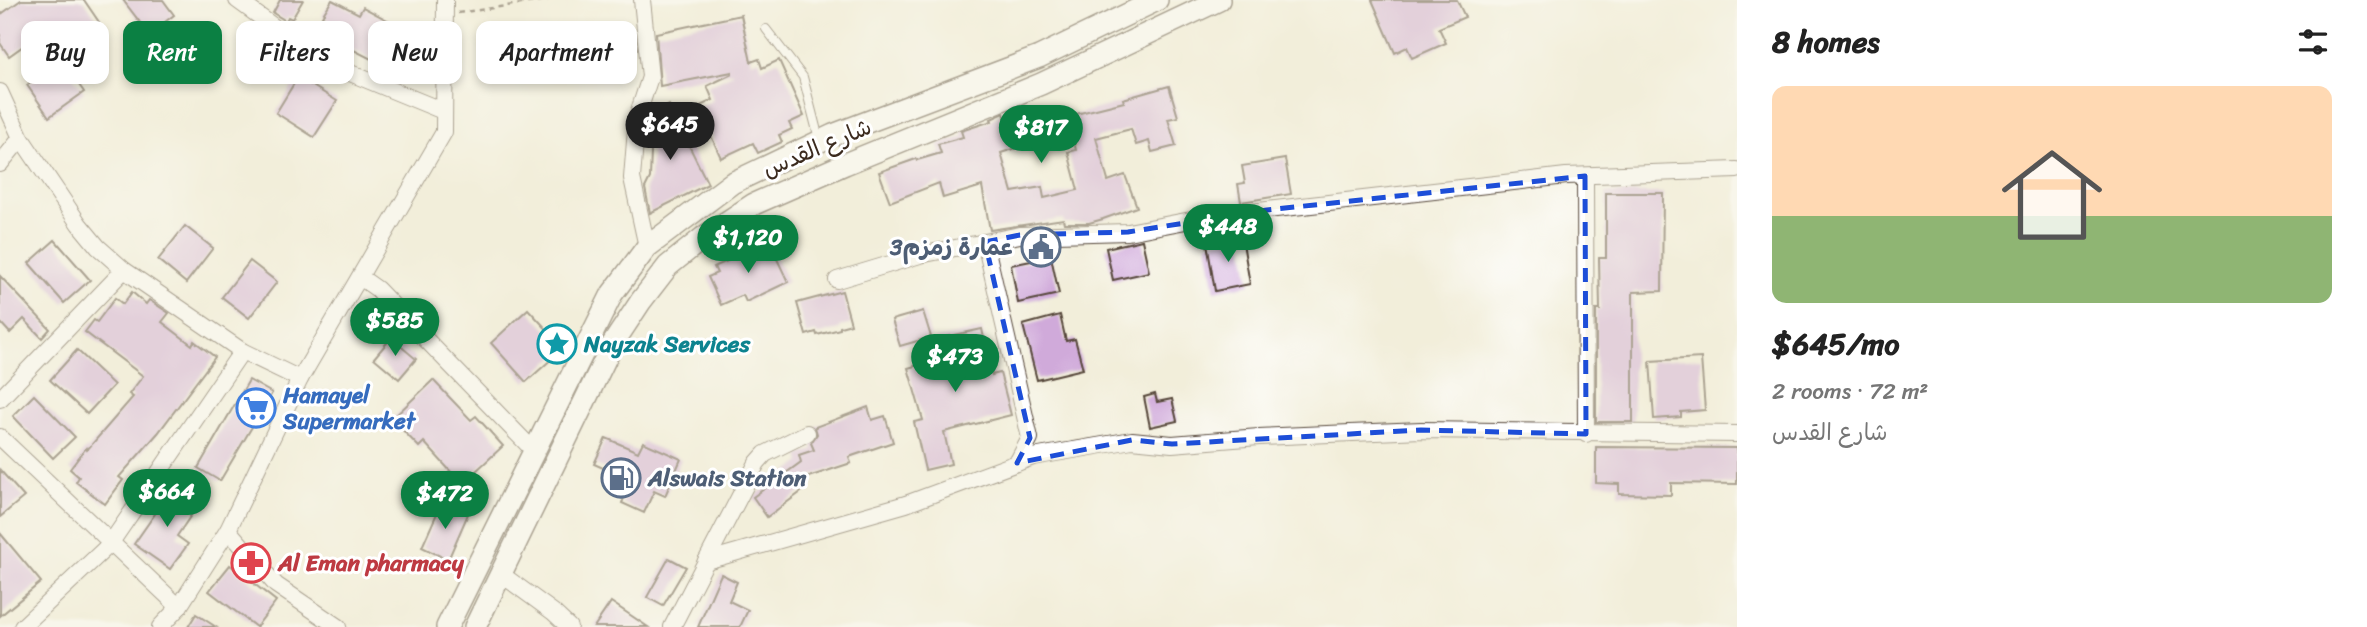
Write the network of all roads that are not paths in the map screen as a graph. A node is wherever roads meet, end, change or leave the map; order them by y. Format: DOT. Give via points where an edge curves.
graph roads {
  1 [pos="237,0"];
  2 [pos="642,0"];
  3 [pos="1157,0"];
  4 [pos="1219,0"];
  5 [pos="445,7"];
  6 [pos="766,29"];
  7 [pos="1039,57"];
  8 [pos="1041,84"];
  9 [pos="0,92"];
  10 [pos="443,111"];
  11 [pos="21,138"];
  12 [pos="819,141"];
  13 [pos="0,164"];
  14 [pos="1737,170"];
  15 [pos="1585,176"];
  16 [pos="985,242"];
  17 [pos="647,247"];
  18 [pos="124,270"];
  19 [pos="360,277"];
  20 [pos="837,280"];
  21 [pos="242,351"];
  22 [pos="300,379"];
  23 [pos="0,399"];
  24 [pos="807,433"];
  25 [pos="1586,434"];
  26 [pos="1737,434"];
  27 [pos="0,437"];
  28 [pos="534,452"];
  29 [pos="1017,463"];
  30 [pos="228,530"];
  31 [pos="110,544"];
  32 [pos="706,561"];
  33 [pos="501,574"];
  34 [pos="179,607"];
  35 [pos="22,627"];
  36 [pos="160,627"];
  37 [pos="338,627"];
  38 [pos="447,627"];
  39 [pos="475,627"];
  40 [pos="569,627"];
  41 [pos="671,627"];
  1 -- 10 [label="street" via="321,61"];
  2 -- 17 [label="street" via="650,77 636,117 632,178"];
  3 -- 7 [label="main road, شارع القدس"];
  4 -- 8 [label="main road, شارع القدس"];
  5 -- 10 [label="street"];
  6 -- 12 [label="lane" via="803,77"];
  7 -- 8 [label="main road"];
  7 -- 12 [label="main road, شارع القدس"];
  8 -- 33 [label="main road, شارع القدس" via="754,204 668,266 612,345"];
  9 -- 11 [label="street"];
  10 -- 19 [label="street" via="444,132"];
  11 -- 13 [label="street"];
  11 -- 18 [label="street" via="79,224"];
  12 -- 17 [label="main road, شارع القدس" via="732,183"];
  14 -- 15 [label="street"];
  15 -- 16 [label="street" via="1191,219 1128,232 1020,235"];
  15 -- 25 [label="street"];
  16 -- 20 [label="street"];
  16 -- 29 [label="street" via="1030,438"];
  17 -- 28 [label="main road, شارع القدس" via="612,294"];
  18 -- 21 [label="street"];
  18 -- 23 [label="street"];
  19 -- 22 [label="street"];
  19 -- 28 [label="street" via="377,289"];
  21 -- 22 [label="street"];
  21 -- 31 [label="street"];
  22 -- 30 [label="street"];
  24 -- 32 [label="street" via="765,454 757,463"];
  25 -- 26 [label="street"];
  25 -- 29 [label="street" via="1421,430 1172,444 1132,440"];
  27 -- 31 [label="street"];
  28 -- 38 [label="main road, شارع القدس"];
  29 -- 32 [label="street" via="906,504"];
  30 -- 34 [label="street"];
  30 -- 37 [label="street" via="276,585"];
  31 -- 34 [label="street"];
  31 -- 35 [label="street"];
  32 -- 41 [label="street"];
  33 -- 39 [label="main road, شارع القدس"];
  33 -- 40 [label="street"];
  34 -- 36 [label="street"];
}
